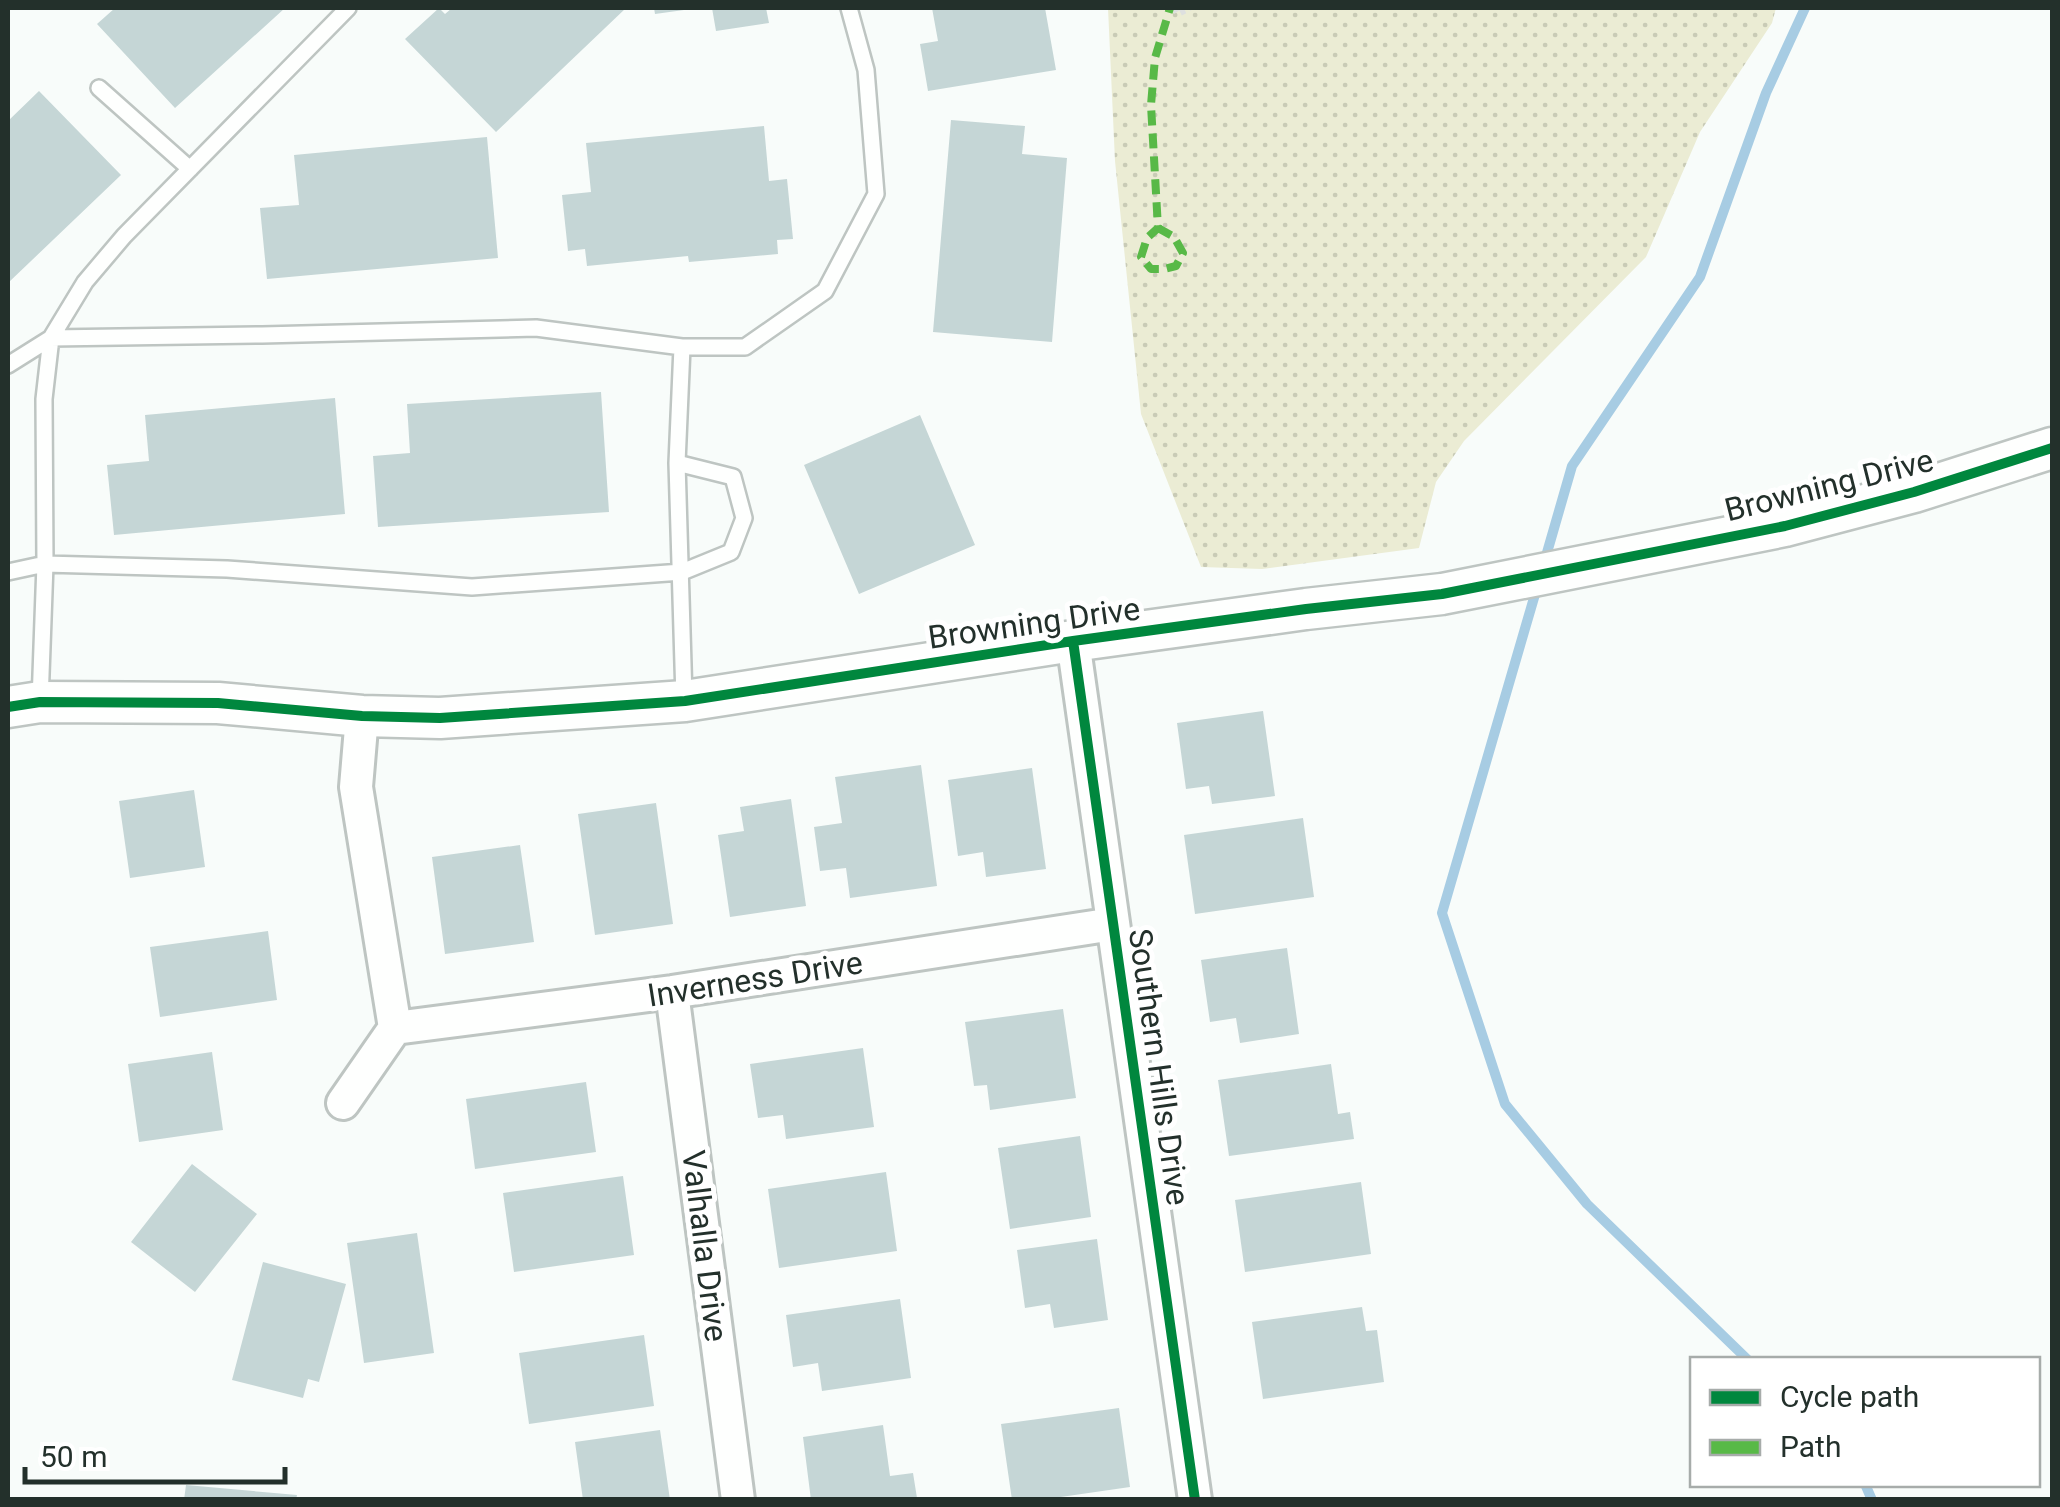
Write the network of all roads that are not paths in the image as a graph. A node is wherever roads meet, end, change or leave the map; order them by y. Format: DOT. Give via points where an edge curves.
graph roads {
  1 [pos="348,8"];
  2 [pos="849,8"];
  3 [pos="99,88"];
  4 [pos="190,169"];
  5 [pos="51,338"];
  6 [pos="682,347"];
  7 [pos="8,364"];
  8 [pos="2052,448"];
  9 [pos="677,463"];
  10 [pos="45,564"];
  11 [pos="8,572"];
  12 [pos="682,572"];
  13 [pos="1073,641"];
  14 [pos="684,701"];
  15 [pos="24,704"];
  16 [pos="362,716"];
  17 [pos="1113,924"];
  18 [pos="672,992"];
  19 [pos="395,1028"];
  20 [pos="343,1103"];
  21 [pos="738,1500"];
  22 [pos="1195,1500"];
  1 -- 4 [label="lane"];
  2 -- 6 [label="lane" via="866,70 876,194 825,291 746,347"];
  3 -- 4 [label="lane"];
  4 -- 5 [label="lane" via="85,282"];
  5 -- 6 [label="lane" via="536,328"];
  5 -- 7 [label="lane"];
  5 -- 10 [label="lane" via="44,399"];
  6 -- 9 [label="lane"];
  8 -- 13 [label="street, Browning Drive" via="1785,526 1442,594"];
  9 -- 12 [label="lane"];
  9 -- 12 [label="lane" via="733,478 744,518 731,552"];
  10 -- 11 [label="lane"];
  10 -- 12 [label="lane" via="472,587"];
  10 -- 15 [label="lane"];
  12 -- 14 [label="lane"];
  13 -- 14 [label="street, Browning Drive"];
  13 -- 17 [label="street, Southern Hills Drive"];
  14 -- 16 [label="street, Browning Drive" via="440,718"];
  15 -- 16 [label="street, Browning Drive" via="218,703"];
  16 -- 19 [label="street" via="356,787"];
  17 -- 18 [label="street, Inverness Drive"];
  17 -- 22 [label="street, Southern Hills Drive"];
  18 -- 19 [label="street, Inverness Drive"];
  18 -- 21 [label="street, Valhalla Drive"];
  19 -- 20 [label="street"];
}
